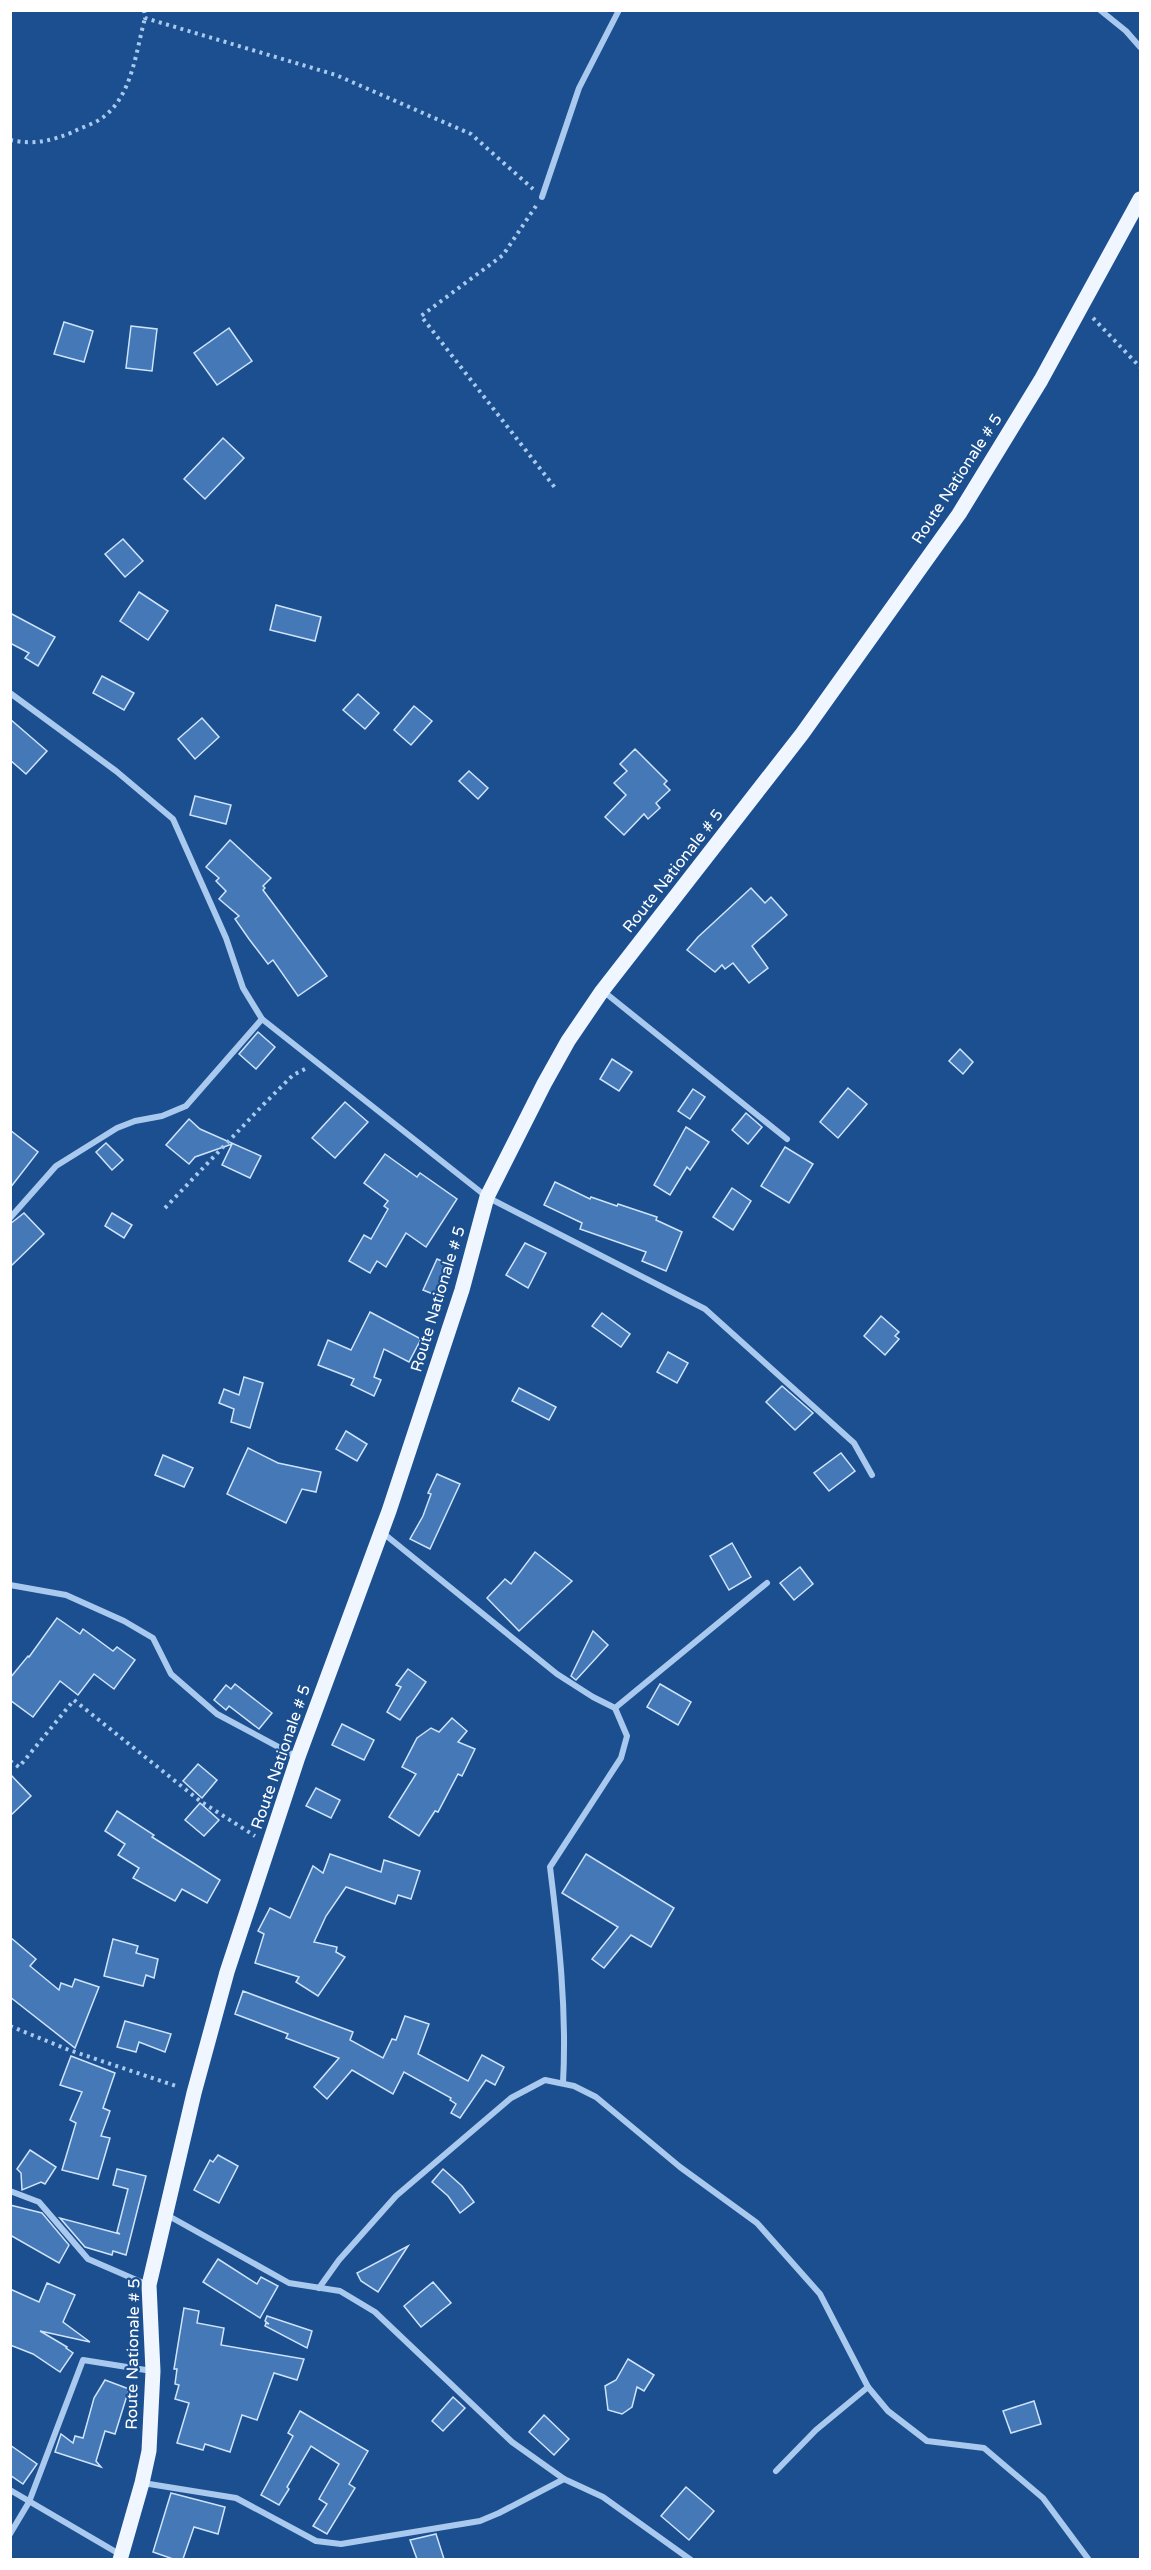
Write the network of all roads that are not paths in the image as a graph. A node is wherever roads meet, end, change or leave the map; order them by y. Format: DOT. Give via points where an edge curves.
graph roads {
  1 [pos="619,10"];
  2 [pos="1100,10"];
  3 [pos="1140,47"];
  4 [pos="542,197"];
  5 [pos="1140,199"];
  6 [pos="10,693"];
  7 [pos="602,991"];
  8 [pos="262,1019"];
  9 [pos="787,1139"];
  10 [pos="487,1197"];
  11 [pos="10,1218"];
  12 [pos="872,1475"];
  13 [pos="381,1532"];
  14 [pos="767,1582"];
  15 [pos="10,1585"];
  16 [pos="615,1708"];
  17 [pos="298,1757"];
  18 [pos="563,2083"];
  19 [pos="10,2191"];
  20 [pos="166,2215"];
  21 [pos="149,2285"];
  22 [pos="319,2288"];
  23 [pos="153,2371"];
  24 [pos="868,2387"];
  25 [pos="776,2470"];
  26 [pos="564,2478"];
  27 [pos="142,2483"];
  28 [pos="10,2490"];
  29 [pos="29,2502"];
  30 [pos="10,2534"];
  31 [pos="121,2557"];
  32 [pos="691,2559"];
  33 [pos="1089,2559"];
  1 -- 4 [label="street" via="579,88"];
  2 -- 3 [label="street"];
  5 -- 7 [label="main road, Route Nationale # 5" via="1041,380 959,514 802,734"];
  6 -- 8 [label="street" via="116,771 173,819 226,938 243,988"];
  7 -- 9 [label="street"];
  7 -- 10 [label="main road, Route Nationale # 5" via="568,1041"];
  8 -- 10 [label="street"];
  8 -- 11 [label="street" via="186,1106 117,1128 56,1166"];
  10 -- 12 [label="street" via="705,1309 854,1443"];
  10 -- 13 [label="main road, Route Nationale # 5" via="462,1290"];
  13 -- 16 [label="street" via="557,1674"];
  13 -- 17 [label="main road, Route Nationale # 5"];
  14 -- 16 [label="street"];
  15 -- 17 [label="street" via="66,1595 153,1638 171,1674 217,1714"];
  16 -- 18 [label="street" via="627,1736 621,1758 550,1867 560,1948 565,2037"];
  17 -- 20 [label="main road, Route Nationale # 5" via="227,1972"];
  18 -- 22 [label="street" via="545,2080 511,2097 396,2196"];
  18 -- 24 [label="street" via="596,2097 680,2167 757,2223 820,2294"];
  19 -- 21 [label="street" via="39,2202 88,2259"];
  20 -- 21 [label="main road, Route Nationale # 5"];
  20 -- 22 [label="street" via="289,2283"];
  21 -- 23 [label="main road, Route Nationale # 5"];
  22 -- 26 [label="street" via="340,2291 375,2312 512,2442"];
  23 -- 27 [label="main road, Route Nationale # 5" via="149,2451"];
  23 -- 29 [label="street" via="83,2360"];
  24 -- 25 [label="street"];
  24 -- 33 [label="street" via="888,2411 927,2441 984,2448 1043,2498"];
  26 -- 27 [label="street" via="480,2521 341,2544 316,2541 236,2498"];
  26 -- 32 [label="street" via="603,2497"];
  27 -- 31 [label="main road, Route Nationale # 5"];
  28 -- 29 [label="street"];
  29 -- 30 [label="street"];
  29 -- 31 [label="street"];
}
